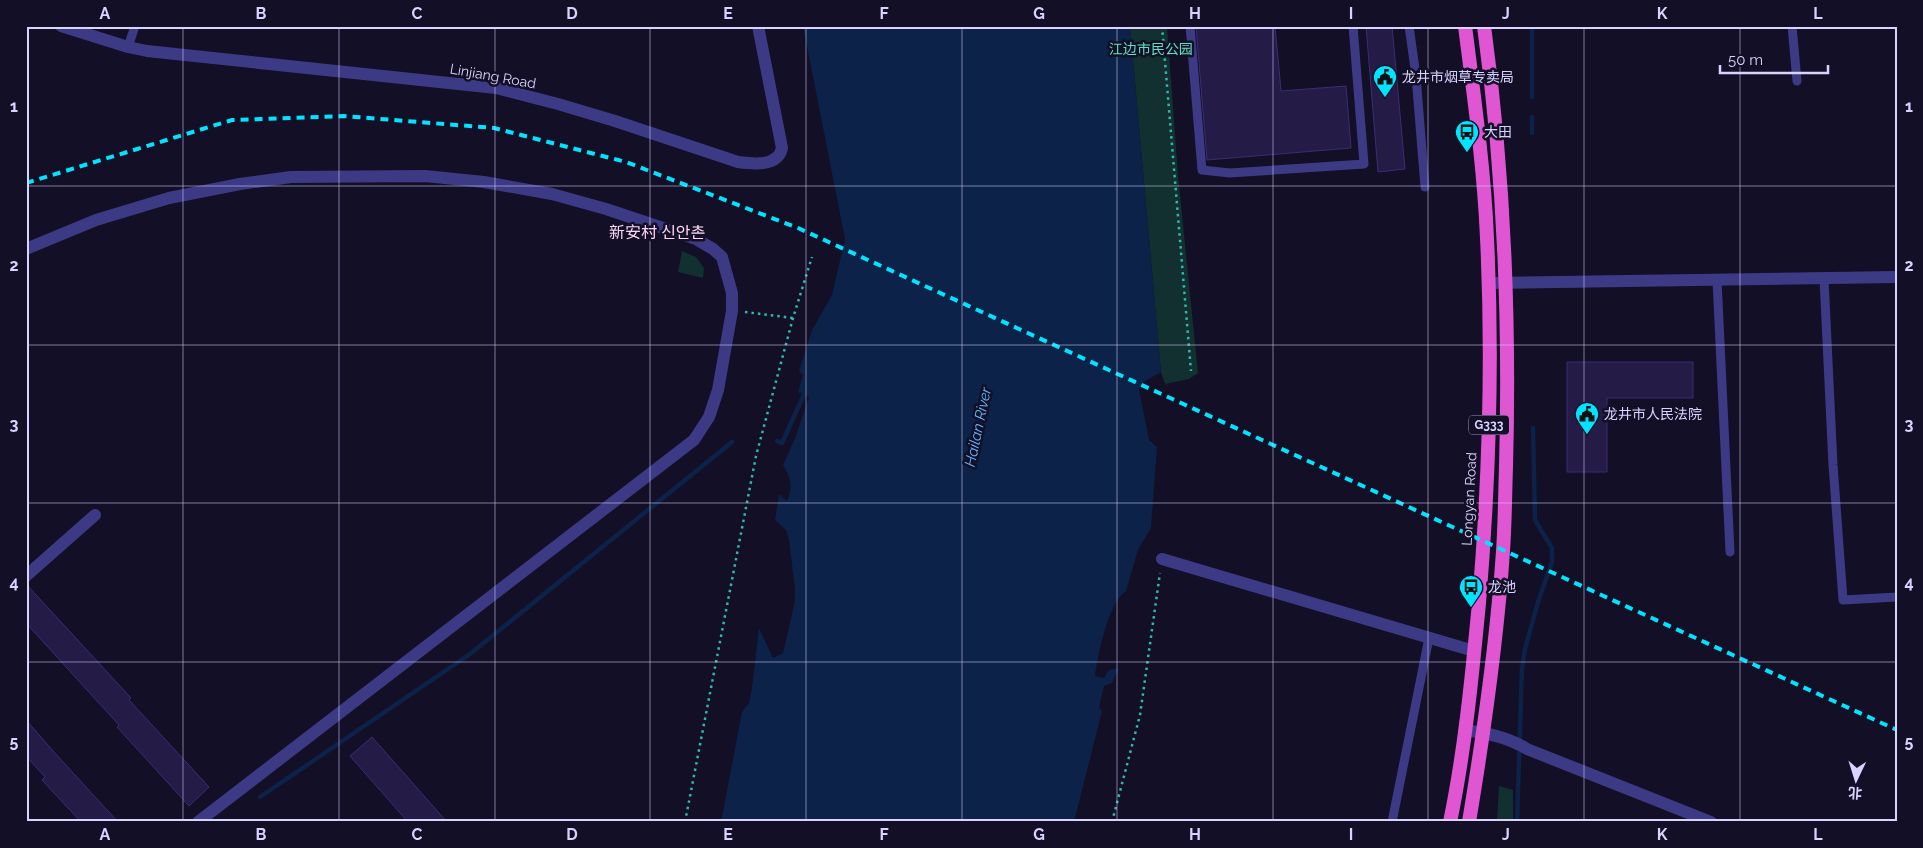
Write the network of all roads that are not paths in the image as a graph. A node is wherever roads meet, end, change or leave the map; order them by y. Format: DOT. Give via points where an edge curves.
graph roads {
  1 [pos="61,26"];
  2 [pos="135,26"];
  3 [pos="758,26"];
  4 [pos="1190,26"];
  5 [pos="1353,26"];
  6 [pos="1409,26"];
  7 [pos="1465,26"];
  8 [pos="1484,26"];
  9 [pos="1792,26"];
  10 [pos="128,47"];
  11 [pos="1797,81"];
  12 [pos="1425,187"];
  13 [pos="26,249"];
  14 [pos="1824,278"];
  15 [pos="1897,278"];
  16 [pos="1718,280"];
  17 [pos="1506,283"];
  18 [pos="1488,284"];
  19 [pos="95,515"];
  20 [pos="1730,552"];
  21 [pos="1162,559"];
  22 [pos="26,576"];
  23 [pos="1897,596"];
  24 [pos="1429,638"];
  25 [pos="1474,651"];
  26 [pos="1465,730"];
  27 [pos="1484,732"];
  28 [pos="198,822"];
  29 [pos="1392,822"];
  30 [pos="1450,822"];
  31 [pos="1469,822"];
  32 [pos="1711,822"];
  1 -- 10 [label="street, Linjiang Road"];
  2 -- 10 [label="lane"];
  3 -- 10 [label="street, Linjiang Road" via="782,148 774,160 757,164 738,162 607,119 496,88"];
  4 -- 5 [label="lane" via="1202,170 1230,173 1364,164"];
  6 -- 12 [label="lane"];
  7 -- 18 [label="highway, Longyan Road / G333" via="1480,152"];
  8 -- 17 [label="highway, G333" via="1503,211"];
  9 -- 11 [label="lane"];
  13 -- 28 [label="street" via="96,220 169,198 240,184 291,177 425,176 552,194 696,239 722,257 732,293 732,311 718,390 708,417 694,440"];
  14 -- 15 [label="street"];
  14 -- 16 [label="street"];
  14 -- 23 [label="lane" via="1843,600"];
  16 -- 17 [label="street"];
  16 -- 20 [label="lane"];
  17 -- 18 [label="street"];
  17 -- 27 [label="highway, G333" via="1507,423 1503,551"];
  18 -- 25 [label="highway, Longyan Road / G333" via="1489,429 1484,542"];
  19 -- 22 [label="street"];
  21 -- 24 [label="street"];
  24 -- 25 [label="street"];
  24 -- 29 [label="lane"];
  25 -- 26 [label="highway, Longyan Road / G333"];
  26 -- 27 [label="street"];
  26 -- 30 [label="highway, Longyan Road / G333"];
  27 -- 31 [label="highway, G333"];
  27 -- 32 [label="street"];
}
